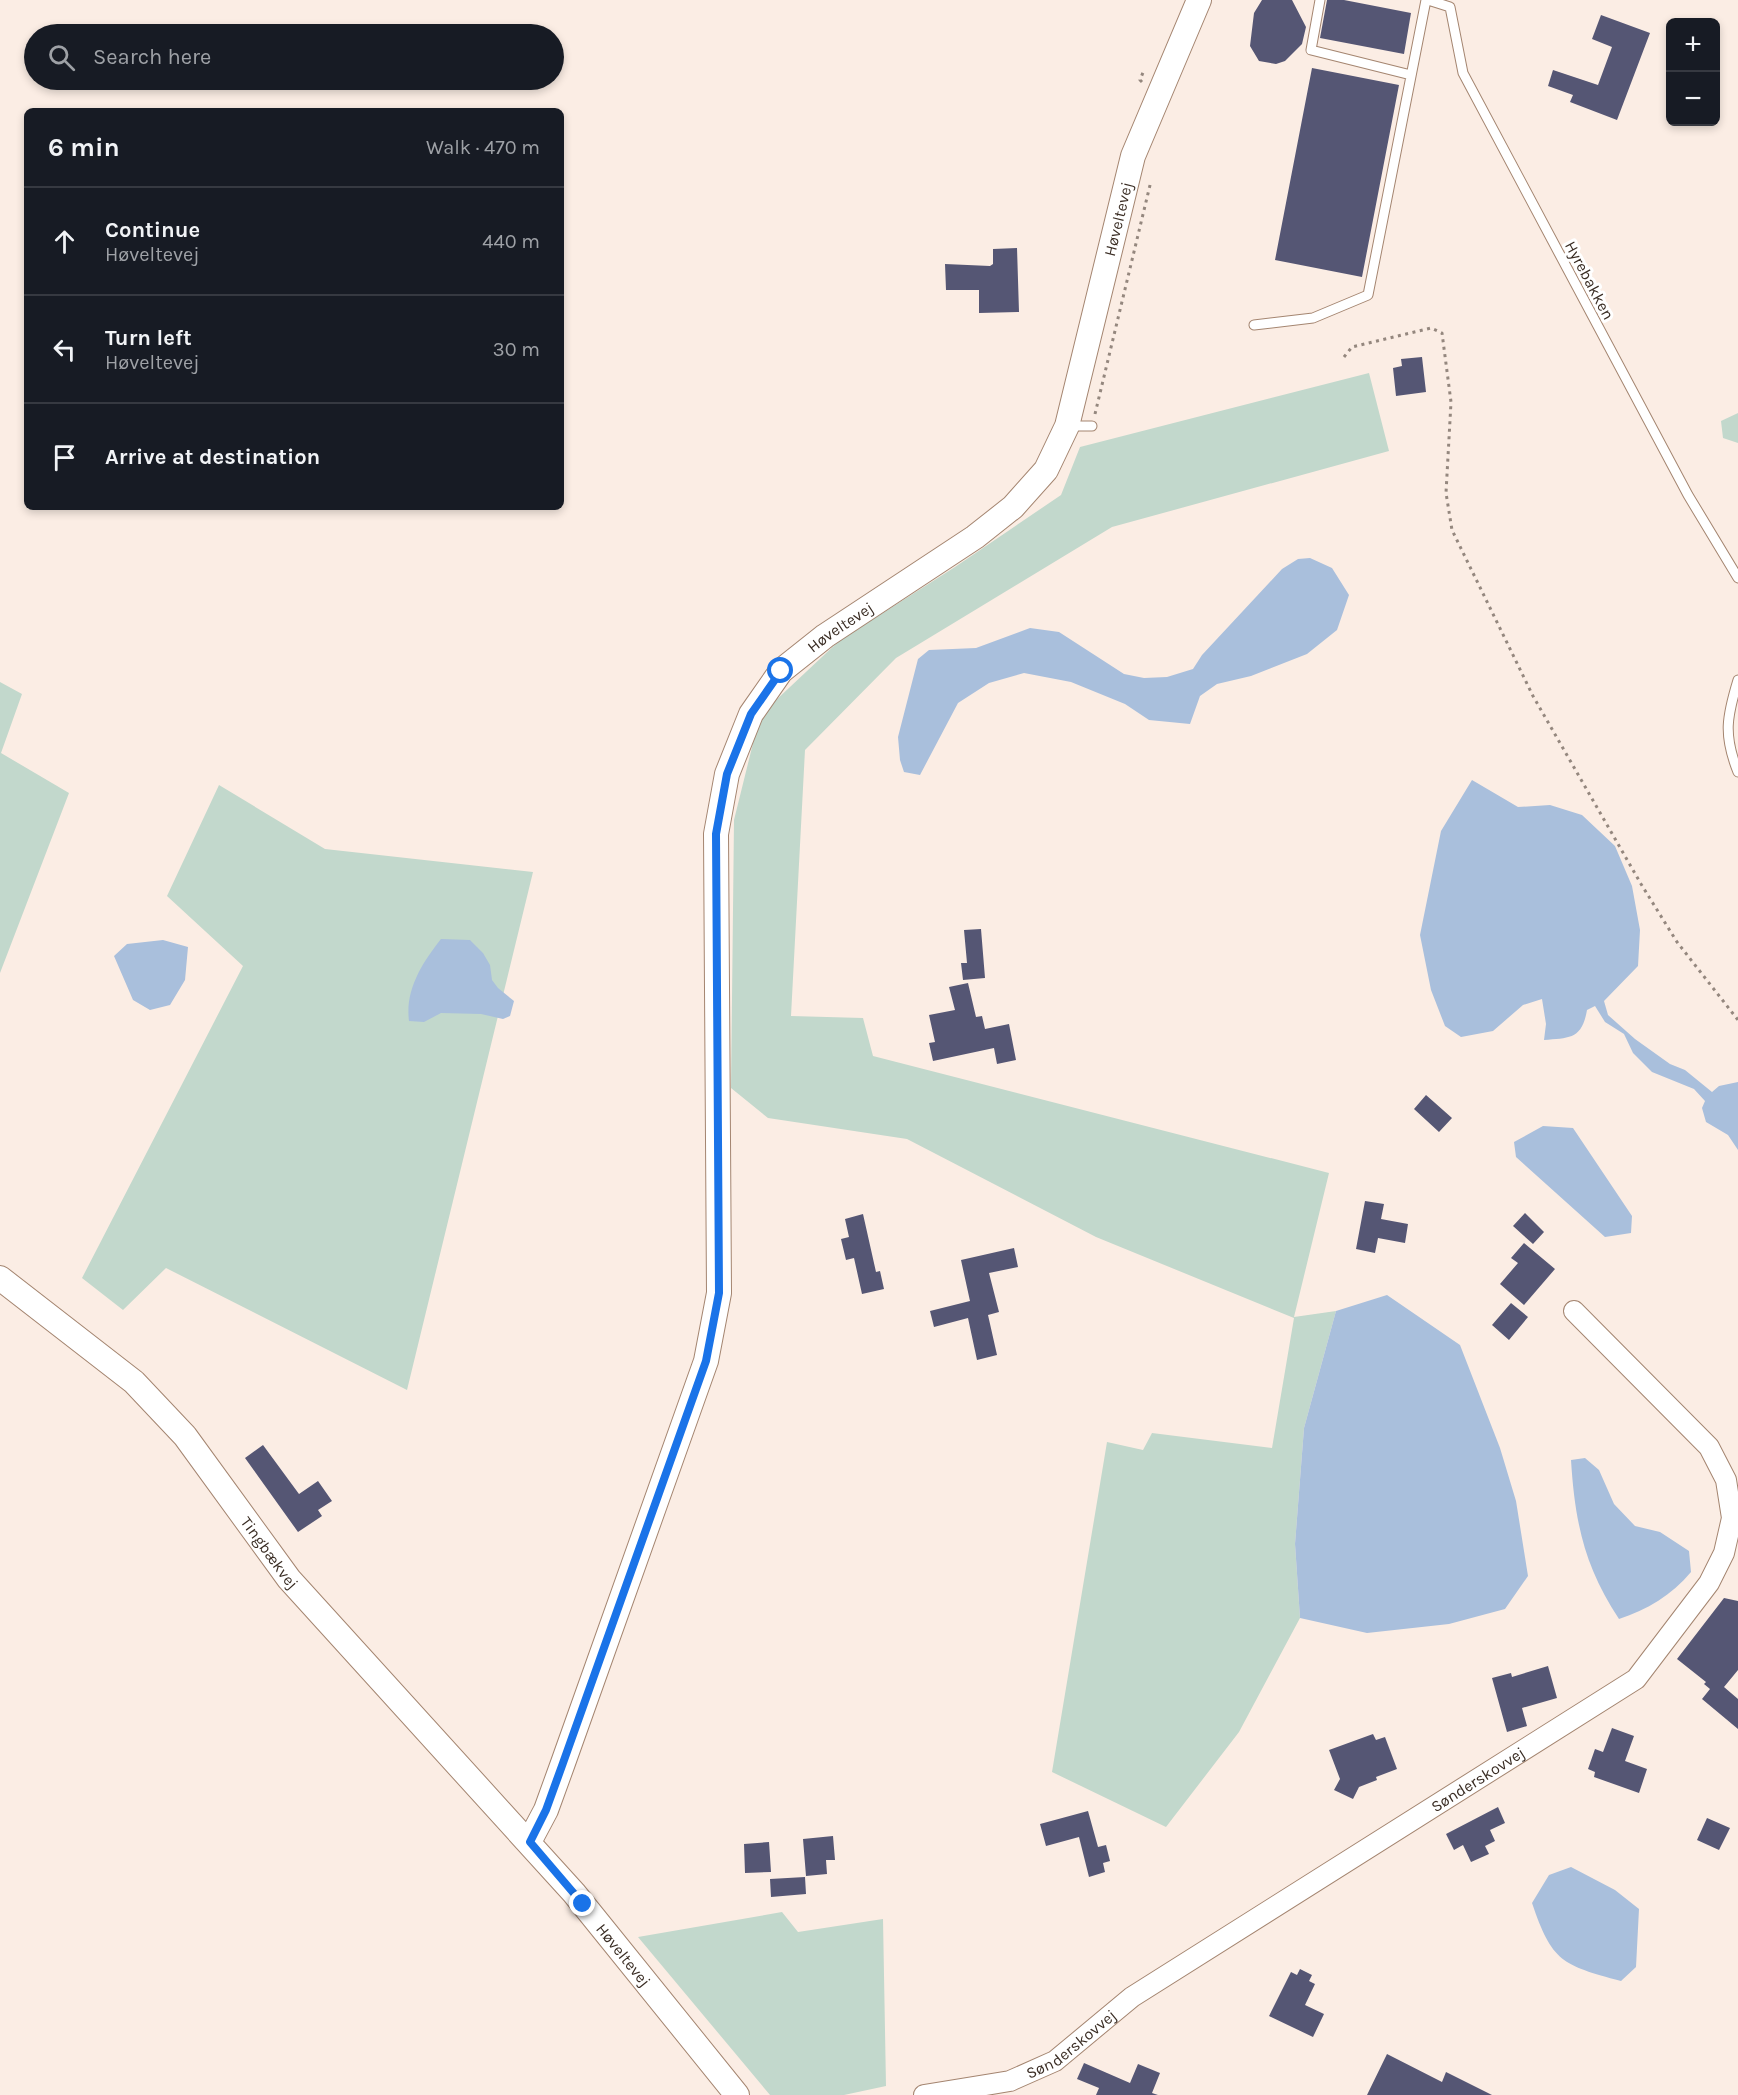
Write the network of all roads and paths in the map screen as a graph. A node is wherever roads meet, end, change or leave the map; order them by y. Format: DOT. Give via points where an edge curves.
graph roads {
  1 [pos="1199,0"];
  2 [pos="1320,0"];
  3 [pos="1427,0"];
  4 [pos="1411,75"];
  5 [pos="1254,325"];
  6 [pos="1344,357"];
  7 [pos="1067,426"];
  8 [pos="1092,426"];
  9 [pos="1738,578"];
  10 [pos="1738,680"];
  11 [pos="1738,772"];
  12 [pos="1738,1020"];
  13 [pos="0,1278"];
  14 [pos="1574,1311"];
  15 [pos="530,1842"];
  16 [pos="737,2095"];
  17 [pos="924,2095"];
  1 -- 7 [label="street, Høveltevej" via="1133,156"];
  2 -- 4 [label="lane" via="1311,50"];
  3 -- 4 [label="lane"];
  3 -- 9 [label="lane, Hyrebakken" via="1450,7 1463,73 1688,495"];
  4 -- 5 [label="lane" via="1368,295 1313,318"];
  6 -- 12 [label="path" via="1353,346 1431,328 1442,333 1451,402 1446,493 1452,530 1533,696 1641,884 1677,942"];
  7 -- 8 [label="lane"];
  7 -- 15 [label="street, Høveltevej" via="1046,470 1014,507 932,567 825,636 781,671 751,714 727,774 716,834 719,1293 713,1328 706,1361 563,1763"];
  10 -- 11 [label="lane" via="1727,715 1730,752"];
  13 -- 15 [label="street, Tingbækvej" via="134,1382 185,1436 289,1579"];
  14 -- 17 [label="street, Sønderskovvej" via="1709,1447 1726,1480 1732,1518 1724,1553 1709,1582 1636,1679 1132,1996 1055,2061 1010,2081"];
  15 -- 16 [label="street, Høveltevej"];
}
